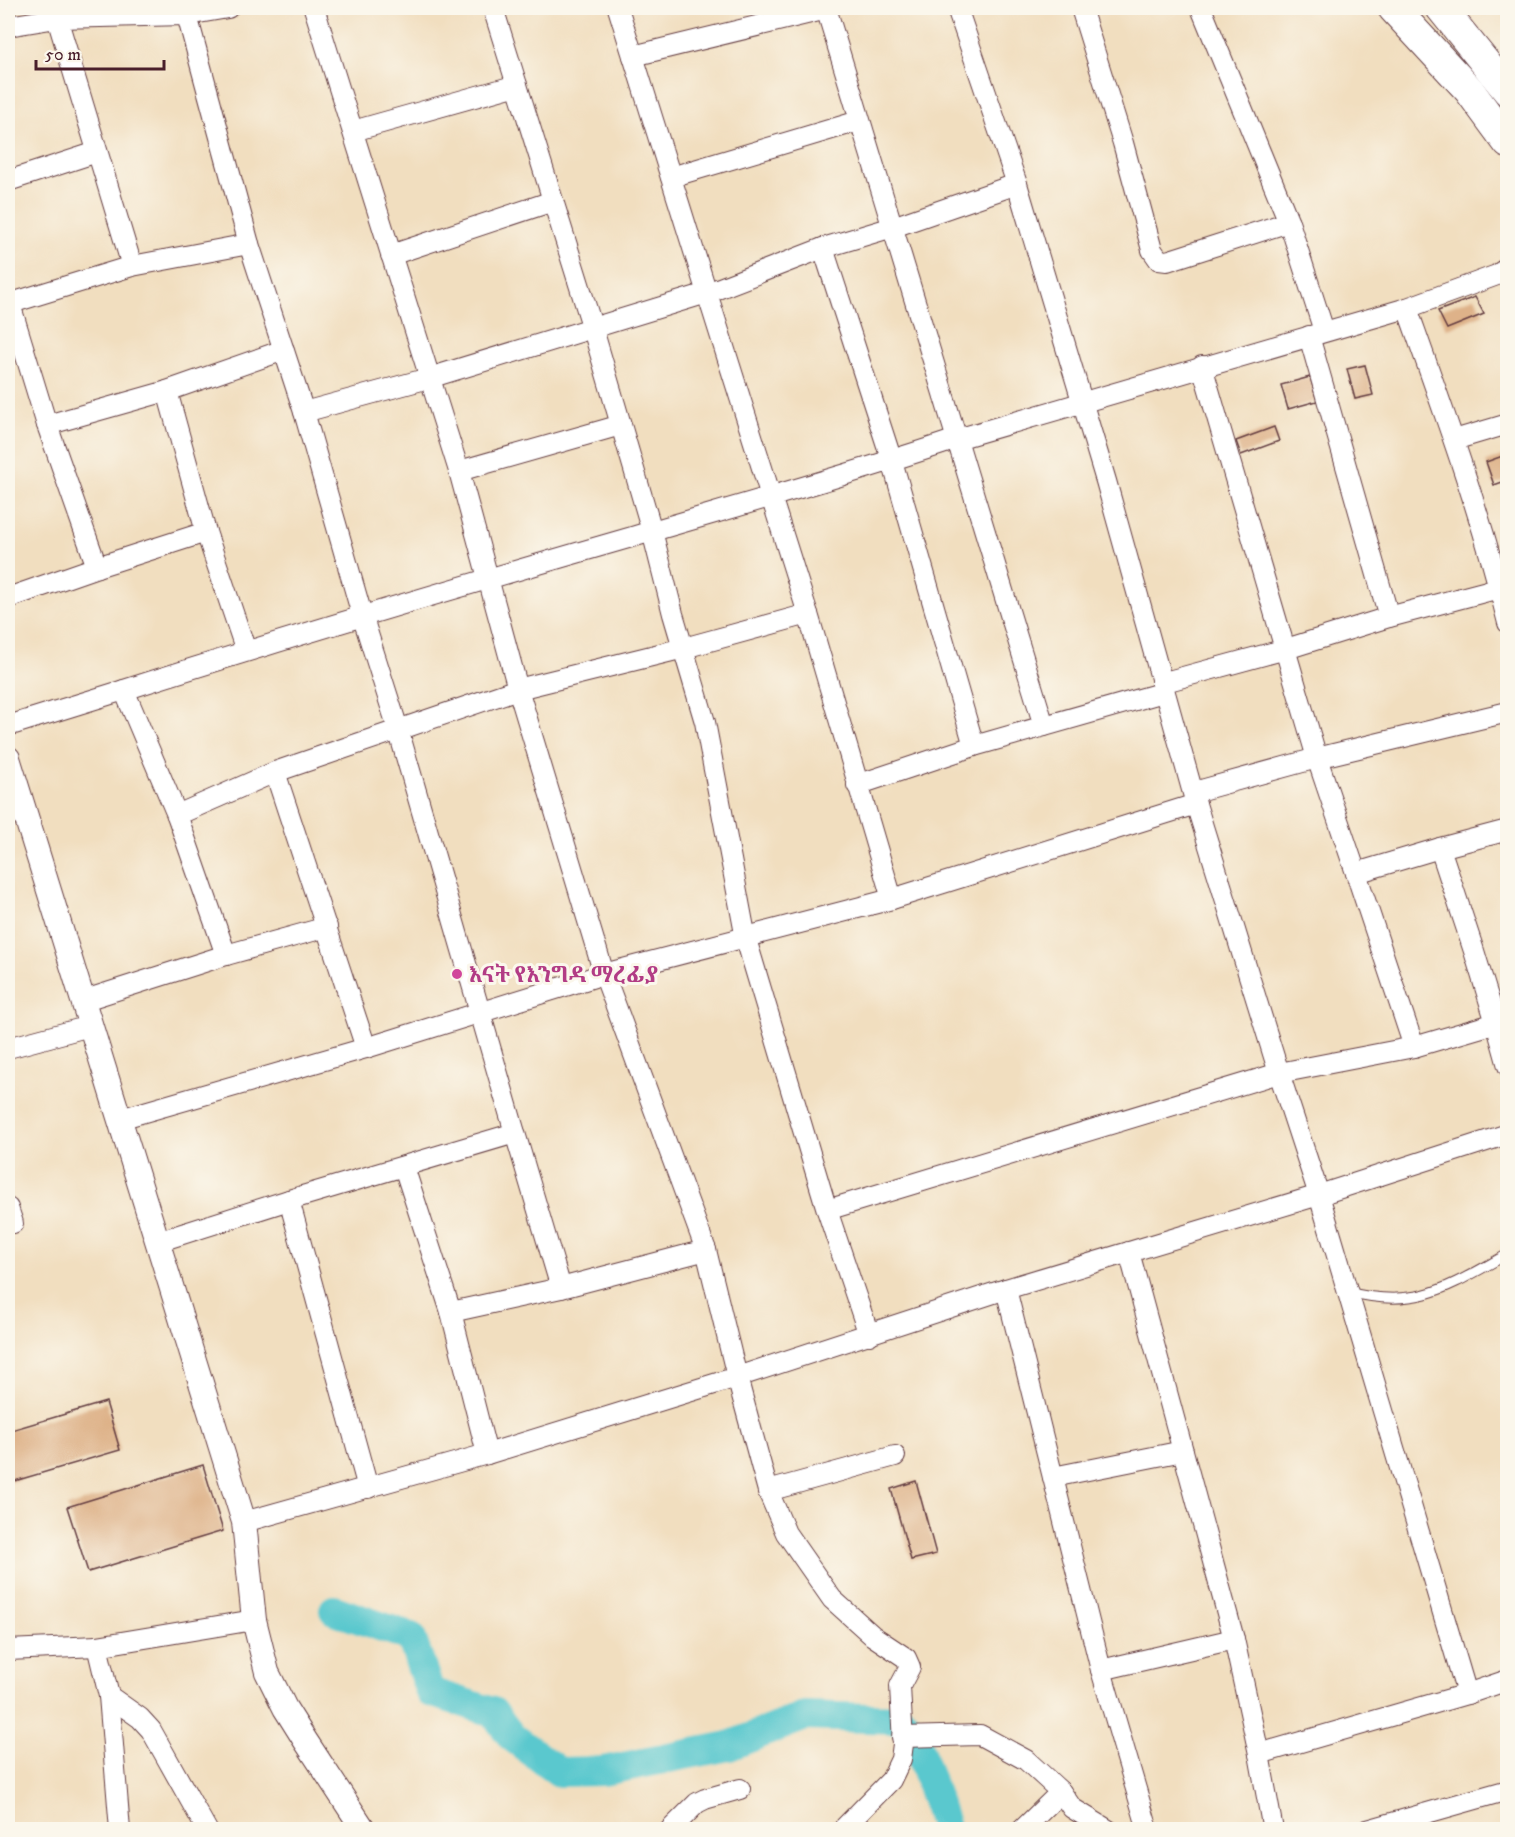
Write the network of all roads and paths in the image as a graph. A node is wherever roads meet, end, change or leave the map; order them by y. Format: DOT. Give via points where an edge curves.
graph roads {
  1 [pos="228,8"];
  2 [pos="314,8"];
  3 [pos="493,8"];
  4 [pos="618,8"];
  5 [pos="826,8"];
  6 [pos="1081,8"];
  7 [pos="1201,8"];
  8 [pos="1393,8"];
  9 [pos="1441,8"];
  10 [pos="186,11"];
  11 [pos="963,12"];
  12 [pos="57,18"];
  13 [pos="8,26"];
  14 [pos="633,56"];
  15 [pos="517,85"];
  16 [pos="1508,91"];
  17 [pos="859,121"];
  18 [pos="352,131"];
  19 [pos="1508,143"];
  20 [pos="97,152"];
  21 [pos="671,177"];
  22 [pos="8,181"];
  23 [pos="1017,184"];
  24 [pos="553,201"];
  25 [pos="1289,222"];
  26 [pos="893,227"];
  27 [pos="249,244"];
  28 [pos="823,248"];
  29 [pos="391,255"];
  30 [pos="132,266"];
  31 [pos="1508,267"];
  32 [pos="707,293"];
  33 [pos="9,304"];
  34 [pos="1407,308"];
  35 [pos="593,329"];
  36 [pos="1316,333"];
  37 [pos="284,350"];
  38 [pos="1202,366"];
  39 [pos="429,378"];
  40 [pos="167,391"];
  41 [pos="1083,403"];
  42 [pos="304,412"];
  43 [pos="1508,424"];
  44 [pos="47,425"];
  45 [pos="621,425"];
  46 [pos="957,439"];
  47 [pos="1454,440"];
  48 [pos="892,461"];
  49 [pos="459,471"];
  50 [pos="770,497"];
  51 [pos="652,531"];
  52 [pos="206,532"];
  53 [pos="97,567"];
  54 [pos="488,579"];
  55 [pos="1499,588"];
  56 [pos="8,598"];
  57 [pos="808,614"];
  58 [pos="362,615"];
  59 [pos="1389,617"];
  60 [pos="1508,623"];
  61 [pos="684,648"];
  62 [pos="1286,649"];
  63 [pos="246,651"];
  64 [pos="1163,688"];
  65 [pos="518,689"];
  66 [pos="124,690"];
  67 [pos="1508,712"];
  68 [pos="8,726"];
  69 [pos="1044,726"];
  70 [pos="398,729"];
  71 [pos="974,746"];
  72 [pos="8,758"];
  73 [pos="1317,758"];
  74 [pos="275,772"];
  75 [pos="857,785"];
  76 [pos="1195,798"];
  77 [pos="177,815"];
  78 [pos="1508,830"];
  79 [pos="1440,848"];
  80 [pos="1356,873"];
  81 [pos="892,899"];
  82 [pos="327,927"];
  83 [pos="746,939"];
  84 [pos="226,955"];
  85 [pos="604,974"];
  86 [pos="82,1001"];
  87 [pos="481,1012"];
  88 [pos="1496,1023"];
  89 [pos="90,1026"];
  90 [pos="1414,1047"];
  91 [pos="8,1048"];
  92 [pos="366,1048"];
  93 [pos="1508,1066"];
  94 [pos="1280,1073"];
  95 [pos="120,1119"];
  96 [pos="515,1133"];
  97 [pos="1508,1134"];
  98 [pos="404,1167"];
  99 [pos="1319,1196"];
  100 [pos="289,1200"];
  101 [pos="827,1210"];
  102 [pos="157,1242"];
  103 [pos="706,1250"];
  104 [pos="1129,1252"];
  105 [pos="1508,1254"];
  106 [pos="561,1287"];
  107 [pos="1006,1289"];
  108 [pos="1348,1292"];
  109 [pos="451,1312"];
  110 [pos="869,1335"];
  111 [pos="737,1377"];
  112 [pos="1183,1451"];
  113 [pos="487,1454"];
  114 [pos="895,1456"];
  115 [pos="1053,1477"];
  116 [pos="368,1488"];
  117 [pos="768,1491"];
  118 [pos="244,1522"];
  119 [pos="254,1620"];
  120 [pos="1234,1639"];
  121 [pos="97,1646"];
  122 [pos="8,1650"];
  123 [pos="1101,1670"];
  124 [pos="1508,1680"];
  125 [pos="1467,1694"];
  126 [pos="109,1696"];
  127 [pos="902,1737"];
  128 [pos="1259,1754"];
  129 [pos="740,1789"];
  130 [pos="1508,1790"];
  131 [pos="1061,1792"];
  132 [pos="201,1828"];
  133 [pos="120,1830"];
  134 [pos="364,1830"];
  135 [pos="670,1830"];
  136 [pos="842,1830"];
  137 [pos="1022,1830"];
  138 [pos="1108,1830"];
  139 [pos="1148,1830"];
  140 [pos="1273,1830"];
  141 [pos="1367,1830"];
  1 -- 10 [label="street"];
  2 -- 18 [label="street"];
  3 -- 15 [label="street"];
  4 -- 14 [label="street"];
  5 -- 14 [label="street"];
  5 -- 17 [label="street"];
  6 -- 25 [label="street" via="1152,250 1159,260 1167,261"];
  7 -- 25 [label="street"];
  8 -- 19 [label="main road" via="1469,90"];
  9 -- 16 [label="main road"];
  10 -- 12 [label="street"];
  10 -- 27 [label="street"];
  11 -- 23 [label="street"];
  12 -- 13 [label="street"];
  12 -- 20 [label="street"];
  14 -- 21 [label="street"];
  15 -- 18 [label="street"];
  15 -- 24 [label="street"];
  17 -- 21 [label="street"];
  17 -- 26 [label="street"];
  18 -- 29 [label="street"];
  20 -- 22 [label="street"];
  20 -- 30 [label="street"];
  21 -- 32 [label="street"];
  23 -- 26 [label="street"];
  23 -- 41 [label="street"];
  24 -- 29 [label="street"];
  24 -- 35 [label="street"];
  25 -- 36 [label="street"];
  26 -- 28 [label="street"];
  26 -- 46 [label="street"];
  27 -- 30 [label="street"];
  27 -- 37 [label="street"];
  28 -- 32 [label="street"];
  28 -- 48 [label="street"];
  29 -- 39 [label="street"];
  30 -- 33 [label="street"];
  31 -- 34 [label="street"];
  32 -- 35 [label="street"];
  32 -- 50 [label="street"];
  33 -- 44 [label="street"];
  34 -- 36 [label="street"];
  34 -- 47 [label="street"];
  35 -- 39 [label="street"];
  35 -- 45 [label="street"];
  36 -- 38 [label="street"];
  36 -- 59 [label="street"];
  37 -- 40 [label="street"];
  37 -- 42 [label="street"];
  38 -- 41 [label="street"];
  38 -- 62 [label="street"];
  39 -- 42 [label="street"];
  39 -- 49 [label="street"];
  40 -- 44 [label="street"];
  40 -- 52 [label="street"];
  41 -- 46 [label="street"];
  41 -- 64 [label="street"];
  42 -- 58 [label="street"];
  43 -- 47 [label="street"];
  44 -- 53 [label="street"];
  45 -- 49 [label="street"];
  45 -- 51 [label="street"];
  46 -- 48 [label="street"];
  46 -- 69 [label="street"];
  47 -- 55 [label="street"];
  48 -- 50 [label="street"];
  48 -- 71 [label="street"];
  49 -- 54 [label="street"];
  50 -- 51 [label="street"];
  50 -- 57 [label="street"];
  51 -- 54 [label="street"];
  51 -- 61 [label="street"];
  52 -- 53 [label="street"];
  52 -- 63 [label="street"];
  53 -- 56 [label="street"];
  54 -- 58 [label="street"];
  54 -- 65 [label="street"];
  55 -- 59 [label="street"];
  55 -- 60 [label="street"];
  57 -- 61 [label="street"];
  57 -- 75 [label="street"];
  58 -- 63 [label="street"];
  58 -- 70 [label="street"];
  59 -- 62 [label="street"];
  61 -- 65 [label="street"];
  61 -- 83 [label="street" via="705,722"];
  62 -- 64 [label="street"];
  62 -- 73 [label="street"];
  63 -- 66 [label="street"];
  64 -- 69 [label="street"];
  64 -- 76 [label="street"];
  65 -- 70 [label="street"];
  65 -- 85 [label="street"];
  66 -- 68 [label="street"];
  66 -- 77 [label="street"];
  67 -- 73 [label="street"];
  69 -- 71 [label="street"];
  70 -- 74 [label="street"];
  70 -- 87 [label="street"];
  71 -- 75 [label="street"];
  72 -- 86 [label="street"];
  73 -- 76 [label="street"];
  73 -- 80 [label="street"];
  74 -- 77 [label="street"];
  74 -- 82 [label="street"];
  75 -- 81 [label="street"];
  76 -- 81 [label="street"];
  76 -- 94 [label="street"];
  77 -- 84 [label="street"];
  78 -- 79 [label="street"];
  79 -- 80 [label="street"];
  79 -- 88 [label="street"];
  80 -- 90 [label="street"];
  81 -- 83 [label="street"];
  82 -- 84 [label="street"];
  82 -- 92 [label="street"];
  83 -- 85 [label="street"];
  83 -- 101 [label="street"];
  84 -- 86 [label="street"];
  85 -- 87 [label="street"];
  85 -- 103 [label="street"];
  86 -- 89 [label="street"];
  87 -- 92 [label="street"];
  87 -- 96 [label="street"];
  88 -- 90 [label="street"];
  88 -- 93 [label="street"];
  89 -- 91 [label="street"];
  89 -- 95 [label="street"];
  90 -- 94 [label="street"];
  92 -- 95 [label="street"];
  94 -- 99 [label="street"];
  94 -- 101 [label="street"];
  95 -- 102 [label="street"];
  96 -- 98 [label="street"];
  96 -- 106 [label="street"];
  97 -- 99 [label="street"];
  98 -- 100 [label="street"];
  98 -- 109 [label="street"];
  99 -- 104 [label="street"];
  99 -- 108 [label="street"];
  100 -- 102 [label="street"];
  100 -- 116 [label="street"];
  101 -- 110 [label="street"];
  102 -- 118 [label="street"];
  103 -- 106 [label="street"];
  103 -- 111 [label="street"];
  104 -- 107 [label="street"];
  104 -- 112 [label="street"];
  105 -- 108 [label="lane" via="1454,1284 1418,1297 1387,1299"];
  106 -- 109 [label="street"];
  107 -- 110 [label="street"];
  107 -- 115 [label="street"];
  108 -- 125 [label="street"];
  109 -- 113 [label="street"];
  110 -- 111 [label="street"];
  111 -- 113 [label="street"];
  111 -- 117 [label="street"];
  112 -- 115 [label="street"];
  112 -- 120 [label="street"];
  113 -- 116 [label="street"];
  114 -- 117 [label="street"];
  115 -- 123 [label="street"];
  116 -- 118 [label="street"];
  117 -- 127 [label="street" via="786,1533 832,1599 873,1636 906,1658 910,1667 900,1686"];
  118 -- 119 [label="street"];
  119 -- 121 [label="street"];
  119 -- 134 [label="street" via="267,1672 285,1708"];
  120 -- 123 [label="street"];
  120 -- 128 [label="street"];
  121 -- 122 [label="street"];
  121 -- 126 [label="street"];
  123 -- 139 [label="street"];
  124 -- 125 [label="street"];
  125 -- 128 [label="street"];
  126 -- 132 [label="street" via="151,1730"];
  126 -- 133 [label="street"];
  127 -- 131 [label="street" via="980,1735 1026,1760"];
  127 -- 136 [label="street" via="901,1759 891,1780"];
  128 -- 140 [label="street"];
  129 -- 135 [label="street" via="698,1803"];
  130 -- 141 [label="street"];
  131 -- 137 [label="street"];
  131 -- 138 [label="street" via="1072,1808"];
}
